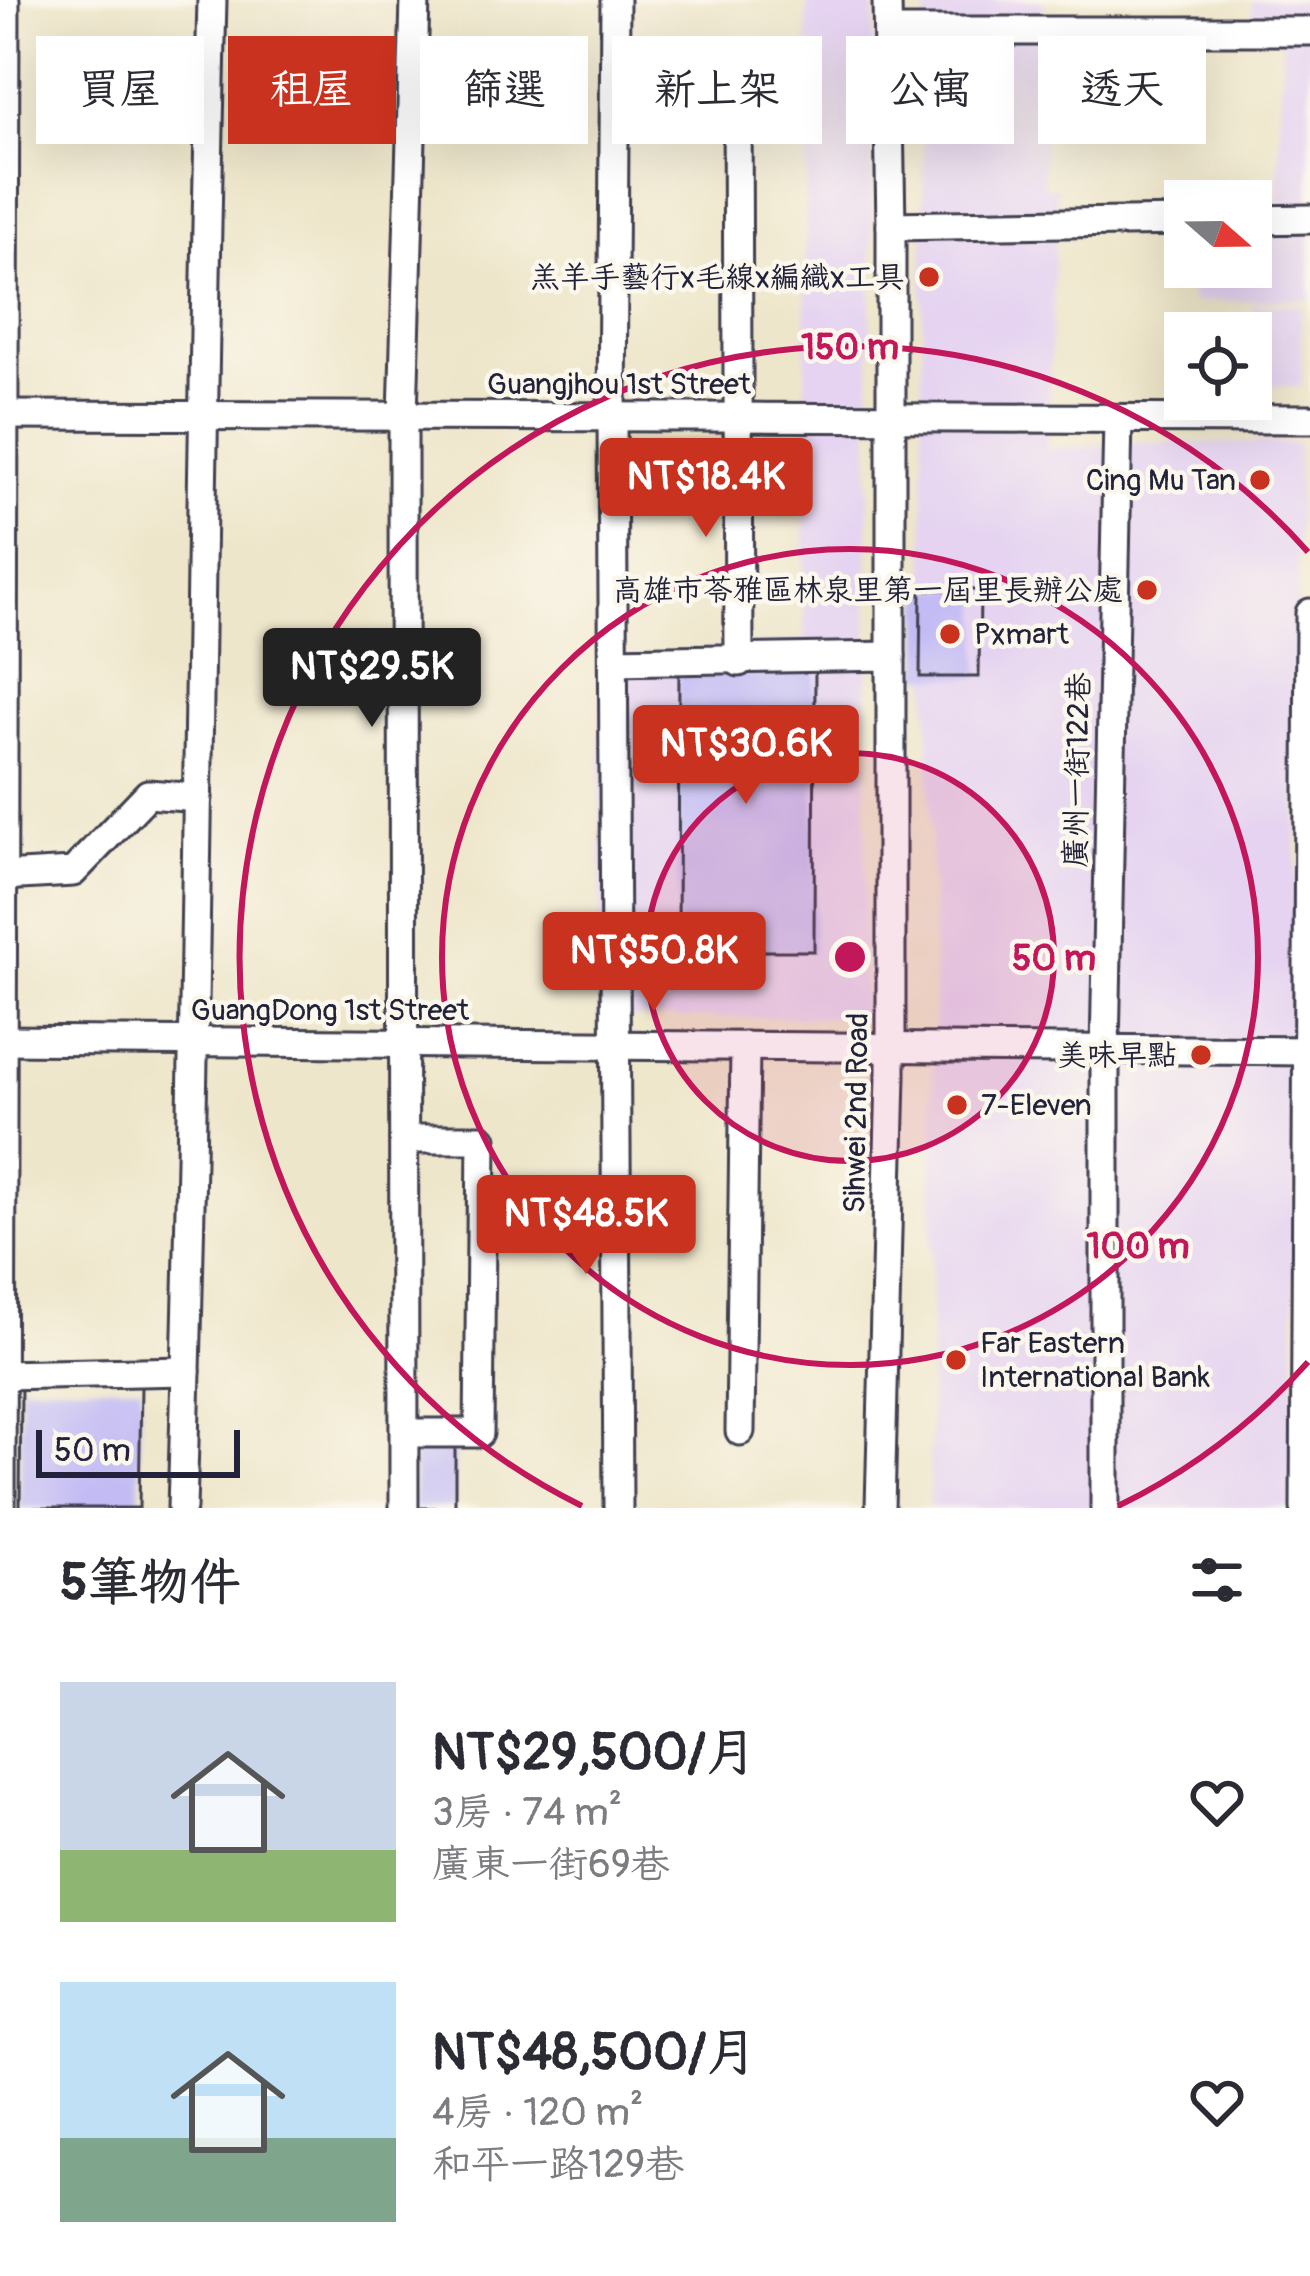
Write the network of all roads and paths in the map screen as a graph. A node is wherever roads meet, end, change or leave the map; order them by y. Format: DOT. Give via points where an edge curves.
graph roads {
  1 [pos="5,0"];
  2 [pos="212,0"];
  3 [pos="415,0"];
  4 [pos="615,0"];
  5 [pos="886,0"];
  6 [pos="887,31"];
  7 [pos="1310,31"];
  8 [pos="737,144"];
  9 [pos="1310,219"];
  10 [pos="1272,220"];
  11 [pos="1164,221"];
  12 [pos="891,226"];
  13 [pos="2,415"];
  14 [pos="202,416"];
  15 [pos="403,416"];
  16 [pos="612,417"];
  17 [pos="736,418"];
  18 [pos="891,418"];
  19 [pos="1118,419"];
  20 [pos="1310,419"];
  21 [pos="1310,613"];
  22 [pos="891,656"];
  23 [pos="614,661"];
  24 [pos="739,662"];
  25 [pos="2,701"];
  26 [pos="198,798"];
  27 [pos="1310,858"];
  28 [pos="3,877"];
  29 [pos="1,1040"];
  30 [pos="195,1042"];
  31 [pos="404,1043"];
  32 [pos="617,1045"];
  33 [pos="745,1046"];
  34 [pos="890,1048"];
  35 [pos="1105,1050"];
  36 [pos="1308,1052"];
  37 [pos="1309,1117"];
  38 [pos="404,1139"];
  39 [pos="186,1372"];
  40 [pos="1,1376"];
  41 [pos="740,1431"];
  42 [pos="404,1433"];
  43 [pos="1308,1450"];
  44 [pos="1,1508"];
  45 [pos="182,1508"];
  46 [pos="404,1508"];
  47 [pos="618,1508"];
  48 [pos="880,1508"];
  49 [pos="1105,1508"];
  50 [pos="1305,1508"];
  1 -- 13 [label="street"];
  2 -- 14 [label="street"];
  3 -- 15 [label="street"];
  4 -- 16 [label="street"];
  5 -- 6 [label="street, Sihwei 2nd Road"];
  6 -- 7 [label="street"];
  6 -- 12 [label="street, Sihwei 2nd Road"];
  8 -- 17 [label="street"];
  9 -- 10 [label="street"];
  11 -- 12 [label="street"];
  12 -- 18 [label="street, Sihwei 2nd Road"];
  13 -- 14 [label="street, Guangjhou 1st Street"];
  13 -- 25 [label="street"];
  14 -- 15 [label="street, Guangjhou 1st Street"];
  14 -- 26 [label="street"];
  15 -- 16 [label="street, Guangjhou 1st Street"];
  15 -- 31 [label="street"];
  16 -- 17 [label="street, Guangjhou 1st Street"];
  16 -- 23 [label="street"];
  17 -- 18 [label="street, Guangjhou 1st Street"];
  17 -- 24 [label="street"];
  18 -- 19 [label="street, Guangjhou 1st Street"];
  18 -- 22 [label="street, Sihwei 2nd Road"];
  19 -- 20 [label="street, Guangjhou 1st Street"];
  19 -- 35 [label="street, 廣州一街122巷"];
  21 -- 27 [label="street"];
  22 -- 24 [label="street"];
  22 -- 34 [label="street, Sihwei 2nd Road"];
  23 -- 24 [label="street"];
  23 -- 32 [label="street"];
  25 -- 28 [label="street"];
  26 -- 28 [label="street" via="148,794 73,872"];
  26 -- 30 [label="street"];
  27 -- 36 [label="street"];
  28 -- 29 [label="street"];
  29 -- 30 [label="street, GuangDong 1st Street"];
  29 -- 40 [label="street"];
  30 -- 31 [label="street, GuangDong 1st Street"];
  30 -- 39 [label="street"];
  31 -- 32 [label="street, GuangDong 1st Street"];
  31 -- 38 [label="street"];
  32 -- 33 [label="street, GuangDong 1st Street"];
  32 -- 47 [label="street"];
  33 -- 34 [label="street, GuangDong 1st Street"];
  33 -- 41 [label="street"];
  34 -- 35 [label="street, GuangDong 1st Street"];
  34 -- 48 [label="street, Sihwei 2nd Road"];
  35 -- 36 [label="street, GuangDong 1st Street"];
  35 -- 49 [label="street, 廣州一街122巷"];
  36 -- 37 [label="street"];
  37 -- 43 [label="street"];
  38 -- 42 [label="street"];
  38 -- 42 [label="street" via="482,1139 482,1162 479,1433"];
  39 -- 40 [label="street"];
  39 -- 45 [label="street"];
  40 -- 44 [label="street"];
  42 -- 46 [label="street"];
  43 -- 50 [label="street"];
}
